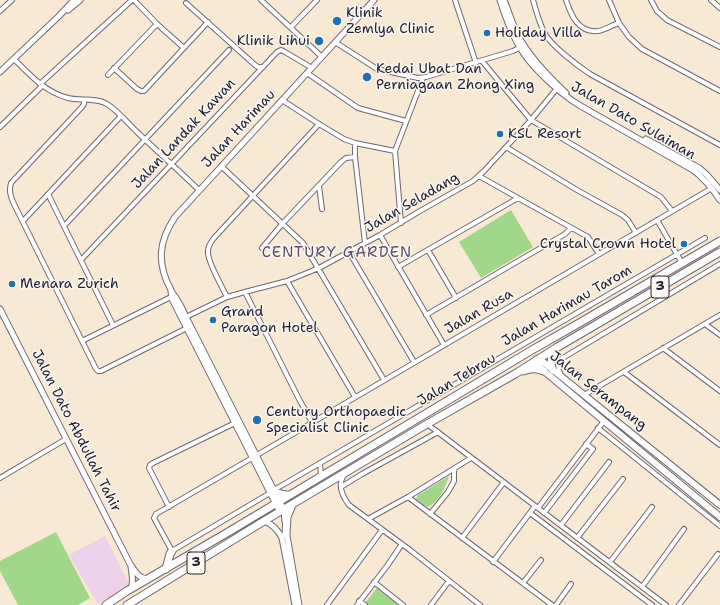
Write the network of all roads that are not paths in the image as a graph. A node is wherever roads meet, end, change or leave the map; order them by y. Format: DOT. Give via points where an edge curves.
graph roads {
  1 [pos="12,0"];
  2 [pos="74,0"];
  3 [pos="80,0"];
  4 [pos="133,0"];
  5 [pos="262,0"];
  6 [pos="317,0"];
  7 [pos="374,0"];
  8 [pos="455,0"];
  9 [pos="500,0"];
  10 [pos="504,0"];
  11 [pos="533,0"];
  12 [pos="566,0"];
  13 [pos="609,0"];
  14 [pos="651,0"];
  15 [pos="711,0"];
  16 [pos="186,3"];
  17 [pos="720,8"];
  18 [pos="0,11"];
  19 [pos="60,16"];
  20 [pos="208,22"];
  21 [pos="619,23"];
  22 [pos="157,24"];
  23 [pos="291,28"];
  24 [pos="335,42"];
  25 [pos="522,46"];
  26 [pos="720,47"];
  27 [pos="184,48"];
  28 [pos="230,50"];
  29 [pos="322,57"];
  30 [pos="14,59"];
  31 [pos="482,61"];
  32 [pos="476,63"];
  33 [pos="256,65"];
  34 [pos="263,67"];
  35 [pos="114,68"];
  36 [pos="312,68"];
  37 [pos="0,72"];
  38 [pos="257,73"];
  39 [pos="307,73"];
  40 [pos="108,74"];
  41 [pos="423,78"];
  42 [pos="41,85"];
  43 [pos="558,88"];
  44 [pos="720,91"];
  45 [pos="84,100"];
  46 [pos="282,100"];
  47 [pos="121,116"];
  48 [pos="531,120"];
  49 [pos="406,121"];
  50 [pos="319,124"];
  51 [pos="0,127"];
  52 [pos="146,139"];
  53 [pos="355,143"];
  54 [pos="720,145"];
  55 [pos="506,147"];
  56 [pos="395,151"];
  57 [pos="355,157"];
  58 [pos="171,164"];
  59 [pos="221,166"];
  60 [pos="479,176"];
  61 [pos="319,186"];
  62 [pos="712,188"];
  63 [pos="199,190"];
  64 [pos="720,190"];
  65 [pos="48,194"];
  66 [pos="253,195"];
  67 [pos="518,198"];
  68 [pos="720,200"];
  69 [pos="322,209"];
  70 [pos="672,211"];
  71 [pos="657,220"];
  72 [pos="23,221"];
  73 [pos="401,222"];
  74 [pos="283,223"];
  75 [pos="64,226"];
  76 [pos="571,228"];
  77 [pos="636,232"];
  78 [pos="380,235"];
  79 [pos="705,238"];
  80 [pos="720,241"];
  81 [pos="365,243"];
  82 [pos="262,248"];
  83 [pos="428,250"];
  84 [pos="349,252"];
  85 [pos="720,252"];
  86 [pos="599,254"];
  87 [pos="677,254"];
  88 [pos="81,260"];
  89 [pos="682,263"];
  90 [pos="720,264"];
  91 [pos="319,268"];
  92 [pos="398,268"];
  93 [pos="635,279"];
  94 [pos="287,281"];
  95 [pos="645,285"];
  96 [pos="245,292"];
  97 [pos="172,294"];
  98 [pos="227,298"];
  99 [pos="456,298"];
  100 [pos="0,309"];
  101 [pos="426,315"];
  102 [pos="720,315"];
  103 [pos="184,318"];
  104 [pos="581,322"];
  105 [pos="705,324"];
  106 [pos="113,325"];
  107 [pos="187,328"];
  108 [pos="720,335"];
  109 [pos="82,341"];
  110 [pos="444,345"];
  111 [pos="556,348"];
  112 [pos="664,348"];
  113 [pos="537,359"];
  114 [pos="414,362"];
  115 [pos="553,370"];
  116 [pos="544,371"];
  117 [pos="624,372"];
  118 [pos="515,374"];
  119 [pos="561,377"];
  120 [pos="486,378"];
  121 [pos="384,380"];
  122 [pos="720,391"];
  123 [pos="584,395"];
  124 [pos="355,397"];
  125 [pos="604,421"];
  126 [pos="312,422"];
  127 [pos="235,423"];
  128 [pos="427,424"];
  129 [pos="598,428"];
  130 [pos="438,432"];
  131 [pos="66,439"];
  132 [pos="586,444"];
  133 [pos="720,445"];
  134 [pos="254,456"];
  135 [pos="471,458"];
  136 [pos="609,462"];
  137 [pos="320,463"];
  138 [pos="454,469"];
  139 [pos="345,473"];
  140 [pos="321,477"];
  141 [pos="0,478"];
  142 [pos="623,479"];
  143 [pos="504,482"];
  144 [pos="341,487"];
  145 [pos="273,492"];
  146 [pos="290,495"];
  147 [pos="408,497"];
  148 [pos="278,503"];
  149 [pos="720,504"];
  150 [pos="292,505"];
  151 [pos="169,506"];
  152 [pos="536,507"];
  153 [pos="652,507"];
  154 [pos="282,511"];
  155 [pos="530,513"];
  156 [pos="544,513"];
  157 [pos="430,514"];
  158 [pos="720,517"];
  159 [pos="368,519"];
  160 [pos="264,521"];
  161 [pos="561,525"];
  162 [pos="720,526"];
  163 [pos="684,529"];
  164 [pos="382,530"];
  165 [pos="286,534"];
  166 [pos="462,538"];
  167 [pos="577,538"];
  168 [pos="402,544"];
  169 [pos="172,551"];
  170 [pos="718,554"];
  171 [pos="541,560"];
  172 [pos="493,562"];
  173 [pos="610,562"];
  174 [pos="130,564"];
  175 [pos="166,569"];
  176 [pos="147,579"];
  177 [pos="449,581"];
  178 [pos="374,582"];
  179 [pos="523,583"];
  180 [pos="571,584"];
  181 [pos="642,587"];
  182 [pos="127,591"];
  183 [pos="358,603"];
  184 [pos="106,605"];
  185 [pos="127,605"];
  186 [pos="295,605"];
  187 [pos="299,605"];
  188 [pos="327,605"];
  189 [pos="364,605"];
  190 [pos="403,605"];
  191 [pos="431,605"];
  192 [pos="480,605"];
  193 [pos="552,605"];
  194 [pos="556,605"];
  195 [pos="652,605"];
  196 [pos="666,605"];
  197 [pos="679,605"];
  1 -- 18 [label="street"];
  2 -- 19 [label="street"];
  3 -- 19 [label="street"];
  4 -- 22 [label="street"];
  4 -- 42 [label="street"];
  5 -- 23 [label="street"];
  6 -- 23 [label="street"];
  7 -- 24 [label="street, Jalan Harimau"];
  8 -- 32 [label="street"];
  9 -- 25 [label="street, Jalan Dato Sulaiman" via="513,34"];
  10 -- 25 [label="street, Jalan Dato Sulaiman"];
  11 -- 54 [label="street" via="547,38 575,64"];
  12 -- 21 [label="street" via="577,23 587,30 598,31"];
  13 -- 21 [label="street"];
  14 -- 26 [label="street" via="666,20"];
  15 -- 17 [label="street"];
  16 -- 20 [label="street"];
  19 -- 30 [label="street"];
  20 -- 27 [label="street"];
  20 -- 33 [label="street"];
  21 -- 44 [label="street" via="642,49"];
  22 -- 27 [label="street"];
  22 -- 35 [label="street"];
  23 -- 29 [label="street"];
  24 -- 29 [label="street, Jalan Harimau"];
  24 -- 41 [label="street" via="377,69"];
  25 -- 31 [label="street"];
  25 -- 43 [label="street, Jalan Dato Sulaiman" via="536,68"];
  27 -- 35 [label="street" via="144,91 137,89"];
  28 -- 52 [label="street"];
  29 -- 36 [label="street, Jalan Harimau"];
  30 -- 37 [label="street"];
  30 -- 42 [label="street"];
  31 -- 32 [label="street"];
  31 -- 48 [label="street"];
  32 -- 41 [label="street"];
  33 -- 34 [label="street"];
  33 -- 38 [label="street"];
  34 -- 36 [label="street, Jalan Landak Kawan" via="281,50"];
  34 -- 38 [label="street, Jalan Landak Kawan"];
  35 -- 40 [label="street"];
  36 -- 39 [label="street, Jalan Harimau"];
  38 -- 58 [label="street, Jalan Landak Kawan"];
  39 -- 46 [label="street, Jalan Harimau"];
  39 -- 49 [label="street" via="358,108"];
  41 -- 49 [label="street"];
  42 -- 45 [label="street" via="68,98"];
  42 -- 51 [label="street"];
  43 -- 48 [label="street, Jalan Seladang"];
  43 -- 62 [label="street, Jalan Dato Sulaiman" via="563,95 579,105 688,167"];
  43 -- 64 [label="street, Jalan Dato Sulaiman" via="699,168"];
  45 -- 47 [label="street" via="106,103"];
  45 -- 72 [label="street" via="82,107 11,182 10,194"];
  46 -- 50 [label="street"];
  46 -- 59 [label="street, Jalan Harimau"];
  47 -- 52 [label="street"];
  47 -- 65 [label="street"];
  48 -- 55 [label="street, Jalan Seladang"];
  48 -- 70 [label="street" via="662,197"];
  49 -- 56 [label="street"];
  50 -- 53 [label="street"];
  50 -- 66 [label="street"];
  52 -- 58 [label="street"];
  52 -- 75 [label="street"];
  53 -- 56 [label="street"];
  53 -- 57 [label="street"];
  55 -- 60 [label="street, Jalan Seladang"];
  55 -- 77 [label="street" via="622,215"];
  56 -- 73 [label="street"];
  57 -- 61 [label="street" via="344,159"];
  57 -- 81 [label="street"];
  58 -- 63 [label="street"];
  58 -- 88 [label="street, Jalan Landak Kawan"];
  59 -- 63 [label="street, Jalan Harimau"];
  59 -- 66 [label="street"];
  60 -- 67 [label="street"];
  60 -- 73 [label="street, Jalan Seladang"];
  61 -- 69 [label="street"];
  61 -- 74 [label="street"];
  62 -- 68 [label="street, Jalan Dato Sulaiman"];
  62 -- 70 [label="street, Jalan Rusa"];
  63 -- 97 [label="street, Jalan Harimau" via="175,217 162,243 163,272"];
  65 -- 72 [label="street"];
  65 -- 75 [label="street"];
  66 -- 74 [label="street"];
  66 -- 98 [label="street" via="208,247 209,260"];
  67 -- 76 [label="street"];
  67 -- 83 [label="street"];
  70 -- 71 [label="street, Jalan Rusa"];
  71 -- 77 [label="street, Jalan Rusa"];
  71 -- 87 [label="street"];
  72 -- 109 [label="street"];
  73 -- 78 [label="street, Jalan Seladang"];
  74 -- 82 [label="street"];
  74 -- 91 [label="street" via="303,243"];
  75 -- 88 [label="street"];
  76 -- 86 [label="street" via="588,238"];
  76 -- 99 [label="street"];
  77 -- 86 [label="street, Jalan Rusa"];
  78 -- 81 [label="street, Jalan Seladang"];
  78 -- 92 [label="street"];
  79 -- 87 [label="street, Jalan Harimau Tarom"];
  80 -- 89 [label="highway, Jalan Tebrau / 3"];
  81 -- 84 [label="street, Jalan Seladang"];
  83 -- 92 [label="street"];
  83 -- 99 [label="street"];
  84 -- 91 [label="street, Jalan Seladang"];
  84 -- 114 [label="street"];
  85 -- 111 [label="highway, Jalan Tebrau / 3"];
  86 -- 110 [label="street, Jalan Rusa"];
  87 -- 89 [label="street"];
  87 -- 93 [label="street, Jalan Harimau Tarom"];
  88 -- 106 [label="street"];
  89 -- 95 [label="highway, Jalan Tebrau / 3"];
  90 -- 119 [label="street" via="561,359 558,363"];
  91 -- 94 [label="street, Jalan Seladang"];
  91 -- 121 [label="street"];
  92 -- 101 [label="street"];
  93 -- 95 [label="street"];
  93 -- 137 [label="street, Jalan Harimau Tarom"];
  94 -- 96 [label="street, Jalan Seladang"];
  94 -- 124 [label="street"];
  95 -- 104 [label="highway, Jalan Tebrau / 3"];
  96 -- 98 [label="street, Jalan Seladang"];
  96 -- 126 [label="street"];
  97 -- 103 [label="street, Jalan Harimau"];
  97 -- 106 [label="street"];
  98 -- 103 [label="street, Jalan Seladang"];
  99 -- 101 [label="street"];
  100 -- 131 [label="street, Jalan Dato Abdullah Tahir"];
  101 -- 110 [label="street"];
  102 -- 105 [label="street"];
  103 -- 107 [label="street, Jalan Harimau"];
  103 -- 134 [label="street, Jalan Harimau"];
  104 -- 113 [label="highway" via="542,349"];
  104 -- 120 [label="highway, Jalan Tebrau / 3"];
  105 -- 108 [label="street"];
  105 -- 112 [label="street"];
  106 -- 109 [label="street"];
  107 -- 109 [label="street" via="100,371"];
  107 -- 127 [label="street, Jalan Harimau"];
  110 -- 114 [label="street, Jalan Rusa"];
  111 -- 113 [label="highway, Jalan Tebrau / 3"];
  111 -- 115 [label="highway" via="551,359"];
  112 -- 117 [label="street"];
  112 -- 122 [label="street"];
  113 -- 115 [label="main road, Jalan Serampang"];
  113 -- 116 [label="main road, Jalan Serampang" via="538,365"];
  113 -- 118 [label="highway, Jalan Tebrau / 3"];
  113 -- 120 [label="highway" via="526,359"];
  114 -- 121 [label="street, Jalan Rusa"];
  115 -- 119 [label="main road, Jalan Serampang"];
  116 -- 118 [label="highway" via="532,368"];
  116 -- 125 [label="main road, Jalan Serampang"];
  117 -- 123 [label="street"];
  117 -- 133 [label="street"];
  118 -- 128 [label="highway, Jalan Tebrau / 3"];
  119 -- 123 [label="main road, Jalan Serampang"];
  120 -- 140 [label="highway, Jalan Tebrau / 3"];
  121 -- 124 [label="street, Jalan Rusa"];
  123 -- 149 [label="main road, Jalan Serampang"];
  124 -- 126 [label="street, Jalan Rusa"];
  125 -- 129 [label="street"];
  125 -- 158 [label="main road, Jalan Serampang"];
  126 -- 134 [label="street, Jalan Rusa"];
  127 -- 134 [label="street, Jalan Harimau"];
  127 -- 151 [label="street" via="150,465 149,468"];
  128 -- 130 [label="street"];
  128 -- 139 [label="highway, Jalan Tebrau / 3"];
  129 -- 132 [label="street"];
  129 -- 162 [label="street, Jalan Serampang"];
  130 -- 135 [label="street"];
  130 -- 144 [label="street"];
  131 -- 141 [label="street"];
  131 -- 174 [label="street, Jalan Dato Abdullah Tahir"];
  132 -- 152 [label="street"];
  132 -- 156 [label="street" via="593,449"];
  134 -- 145 [label="street, Jalan Harimau"];
  134 -- 151 [label="street, Jalan Rusa"];
  135 -- 138 [label="street"];
  135 -- 143 [label="street"];
  136 -- 161 [label="street"];
  137 -- 140 [label="street"];
  137 -- 145 [label="street, Jalan Harimau Tarom"];
  138 -- 147 [label="street"];
  138 -- 157 [label="street" via="454,481"];
  139 -- 144 [label="street" via="341,479"];
  139 -- 150 [label="highway, Jalan Tebrau / 3"];
  140 -- 146 [label="highway, Jalan Tebrau / 3"];
  142 -- 167 [label="street"];
  143 -- 152 [label="street"];
  143 -- 166 [label="street"];
  144 -- 159 [label="street" via="349,505"];
  145 -- 146 [label="highway"];
  145 -- 148 [label="street, Jalan Harimau"];
  145 -- 169 [label="street, Jalan Harimau Tarom"];
  146 -- 148 [label="highway, Jalan Tebrau / 3"];
  147 -- 157 [label="street"];
  147 -- 159 [label="street"];
  148 -- 154 [label="street, Jalan Harimau"];
  148 -- 175 [label="highway, Jalan Tebrau / 3"];
  150 -- 154 [label="highway, Jalan Tebrau / 3"];
  150 -- 165 [label="highway" via="287,517"];
  151 -- 169 [label="street, Jalan Rusa" via="154,518"];
  152 -- 155 [label="street"];
  152 -- 156 [label="street"];
  153 -- 173 [label="street"];
  154 -- 160 [label="highway, Jalan Tebrau / 3"];
  154 -- 165 [label="street, Jalan Harimau"];
  155 -- 172 [label="street"];
  155 -- 195 [label="street"];
  156 -- 161 [label="street"];
  157 -- 166 [label="street"];
  159 -- 164 [label="street"];
  160 -- 185 [label="highway, Jalan Tebrau / 3"];
  160 -- 186 [label="street" via="274,527 282,538"];
  161 -- 167 [label="street"];
  163 -- 181 [label="street"];
  164 -- 168 [label="street"];
  164 -- 188 [label="street"];
  165 -- 187 [label="street, Jalan Harimau"];
  166 -- 172 [label="street"];
  167 -- 173 [label="street"];
  168 -- 177 [label="street"];
  168 -- 178 [label="street"];
  169 -- 175 [label="highway"];
  170 -- 197 [label="street"];
  171 -- 179 [label="street"];
  172 -- 179 [label="street"];
  173 -- 181 [label="street"];
  174 -- 176 [label="street, Jalan Dato Abdullah Tahir" via="142,579"];
  174 -- 182 [label="street, Jalan Dato Abdullah Tahir" via="133,584"];
  175 -- 176 [label="highway, Jalan Tebrau / 3"];
  176 -- 182 [label="highway, Jalan Tebrau / 3"];
  177 -- 191 [label="street"];
  177 -- 192 [label="street"];
  178 -- 183 [label="street"];
  178 -- 190 [label="street"];
  179 -- 193 [label="street"];
  180 -- 194 [label="street"];
  181 -- 196 [label="street"];
  182 -- 184 [label="highway, Jalan Tebrau / 3"];
  183 -- 189 [label="street"];
}
